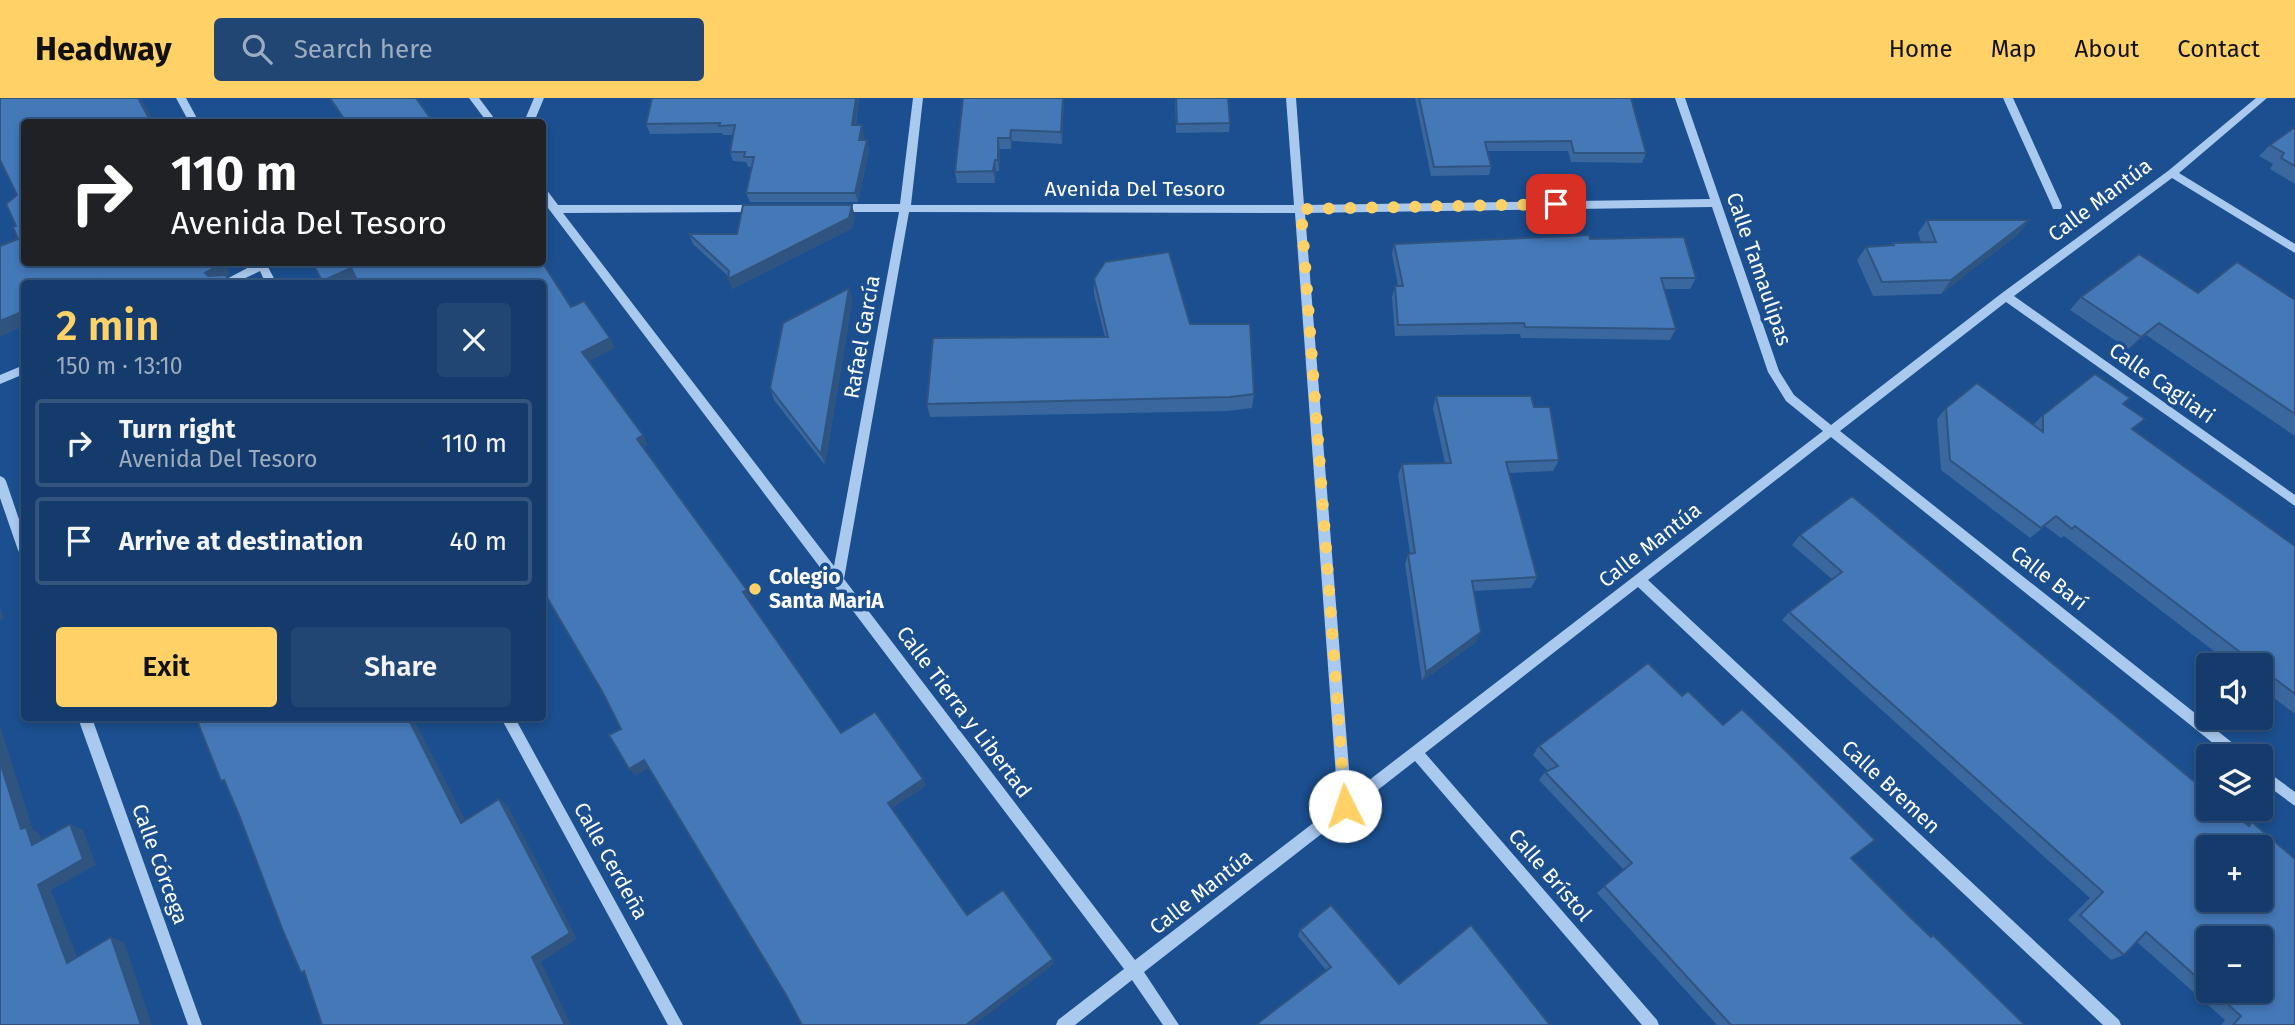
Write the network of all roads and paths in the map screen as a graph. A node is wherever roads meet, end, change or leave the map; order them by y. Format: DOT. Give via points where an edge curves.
graph roads {
  1 [pos="181,98"];
  2 [pos="474,98"];
  3 [pos="539,98"];
  4 [pos="918,98"];
  5 [pos="1291,98"];
  6 [pos="1680,98"];
  7 [pos="2008,98"];
  8 [pos="2262,98"];
  9 [pos="192,119"];
  10 [pos="490,119"];
  11 [pos="530,119"];
  12 [pos="2172,173"];
  13 [pos="546,197"];
  14 [pos="1715,202"];
  15 [pos="2057,206"];
  16 [pos="767,208"];
  17 [pos="822,208"];
  18 [pos="905,208"];
  19 [pos="556,209"];
  20 [pos="1301,209"];
  21 [pos="2295,249"];
  22 [pos="262,266"];
  23 [pos="231,280"];
  24 [pos="2006,296"];
  25 [pos="21,370"];
  26 [pos="0,380"];
  27 [pos="1832,432"];
  28 [pos="0,481"];
  29 [pos="2295,501"];
  30 [pos="21,541"];
  31 [pos="1639,580"];
  32 [pos="837,581"];
  33 [pos="86,721"];
  34 [pos="511,721"];
  35 [pos="2224,744"];
  36 [pos="1416,753"];
  37 [pos="2273,783"];
  38 [pos="2295,800"];
  39 [pos="1345,806"];
  40 [pos="1134,970"];
  41 [pos="195,1025"];
  42 [pos="676,1025"];
  43 [pos="1063,1025"];
  44 [pos="1172,1025"];
  45 [pos="1653,1025"];
  46 [pos="2114,1025"];
  1 -- 9 [label="street"];
  2 -- 10 [label="street"];
  3 -- 11 [label="street"];
  4 -- 18 [label="street, Rafael García"];
  5 -- 20 [label="street"];
  6 -- 14 [label="street, Calle Tamaulipas"];
  7 -- 15 [label="street"];
  8 -- 12 [label="street, Calle Mantúa"];
  12 -- 21 [label="street"];
  12 -- 24 [label="street, Calle Mantúa"];
  13 -- 19 [label="street, Calle Tierra y Libertad"];
  14 -- 20 [label="street, Avenida Del Tesoro"];
  14 -- 27 [label="street, Calle Tamaulipas" via="1774,372 1790,398"];
  16 -- 19 [label="street"];
  17 -- 18 [label="street, Avenida Del Tesoro"];
  18 -- 20 [label="street, Avenida Del Tesoro"];
  18 -- 32 [label="street, Rafael García"];
  19 -- 32 [label="street, Calle Tierra y Libertad"];
  20 -- 39 [label="street"];
  22 -- 23 [label="street"];
  24 -- 27 [label="street, Calle Mantúa"];
  24 -- 29 [label="street, Calle Cagliari"];
  25 -- 26 [label="street"];
  27 -- 31 [label="street, Calle Mantúa"];
  27 -- 35 [label="street, Calle Barí"];
  28 -- 30 [label="street"];
  31 -- 36 [label="street, Calle Mantúa"];
  31 -- 46 [label="street, Calle Bremen"];
  32 -- 40 [label="street, Calle Tierra y Libertad"];
  33 -- 41 [label="street, Calle Córcega"];
  34 -- 42 [label="street, Calle Cerdeña"];
  36 -- 39 [label="street, Calle Mantúa"];
  36 -- 45 [label="street, Calle Brístol"];
  37 -- 38 [label="street"];
  39 -- 40 [label="street, Calle Mantúa"];
  40 -- 43 [label="street, Calle Mantúa"];
  40 -- 44 [label="street, Calle Tierra y Libertad"];
}
